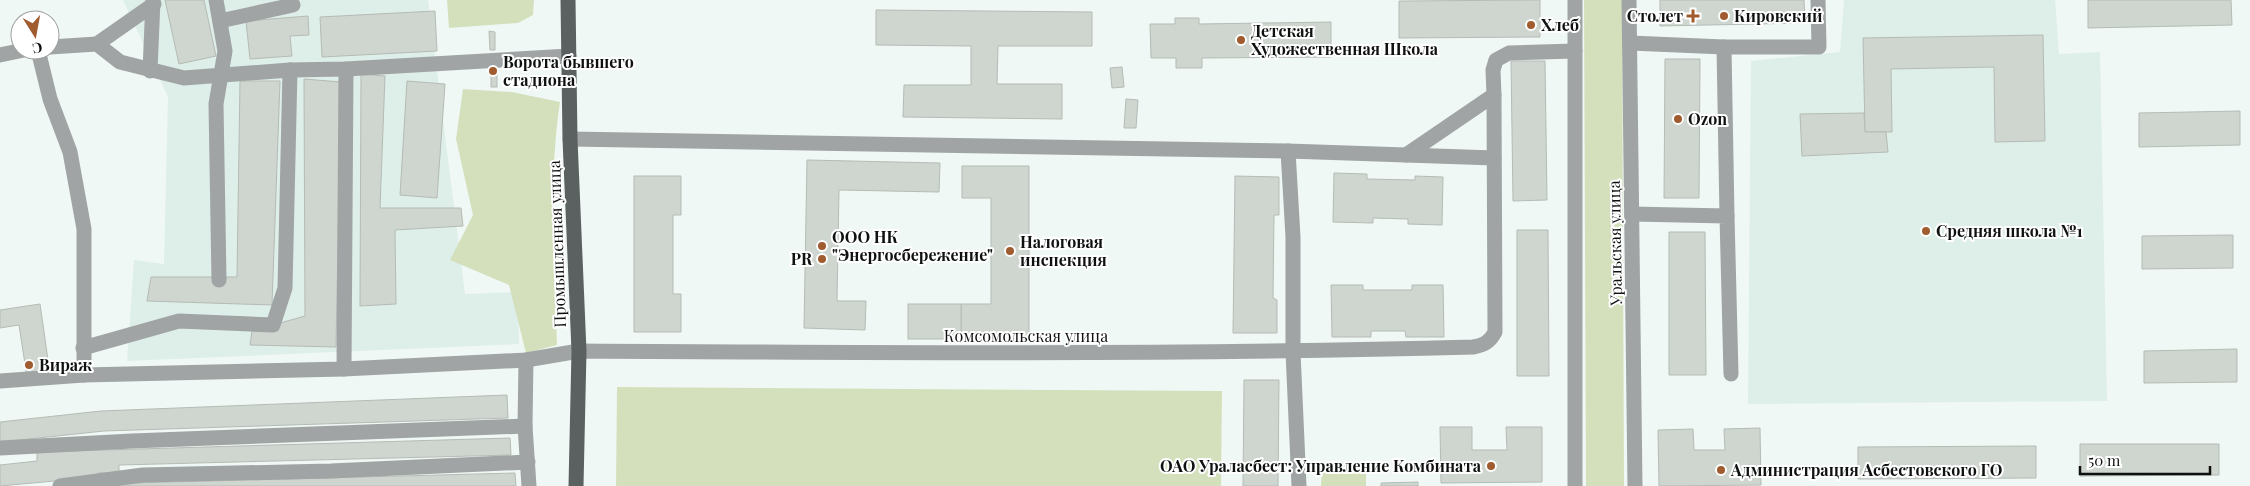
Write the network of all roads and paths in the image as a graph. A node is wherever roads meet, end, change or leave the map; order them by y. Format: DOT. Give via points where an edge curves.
graph roads {
  1 [pos="216,0"];
  2 [pos="568,0"];
  3 [pos="1575,0"];
  4 [pos="1629,0"];
  5 [pos="1818,0"];
  6 [pos="153,2"];
  7 [pos="294,5"];
  8 [pos="220,20"];
  9 [pos="0,42"];
  10 [pos="1630,43"];
  11 [pos="97,44"];
  12 [pos="60,46"];
  13 [pos="1724,47"];
  14 [pos="10,50"];
  15 [pos="1575,51"];
  16 [pos="569,56"];
  17 [pos="40,60"];
  18 [pos="346,69"];
  19 [pos="290,70"];
  20 [pos="150,71"];
  21 [pos="222,75"];
  22 [pos="1494,95"];
  23 [pos="570,138"];
  24 [pos="1288,151"];
  25 [pos="1406,155"];
  26 [pos="1494,158"];
  27 [pos="1632,214"];
  28 [pos="1727,216"];
  29 [pos="219,280"];
  30 [pos="83,348"];
  31 [pos="579,351"];
  32 [pos="1293,352"];
  33 [pos="526,360"];
  34 [pos="344,369"];
  35 [pos="1731,374"];
  36 [pos="84,375"];
  37 [pos="0,381"];
  38 [pos="525,426"];
  39 [pos="0,448"];
  40 [pos="528,462"];
  41 [pos="60,486"];
  42 [pos="529,486"];
  43 [pos="576,486"];
  44 [pos="1299,486"];
  45 [pos="1575,486"];
  46 [pos="1635,486"];
  1 -- 8 [label="street"];
  2 -- 16 [label="main road, Промышленная улица"];
  3 -- 15 [label="street"];
  4 -- 10 [label="street, Уральская улица"];
  5 -- 13 [label="street" via="1819,47"];
  6 -- 11 [label="street"];
  6 -- 20 [label="street"];
  7 -- 8 [label="street"];
  8 -- 21 [label="street" via="225,51"];
  9 -- 14 [label="street"];
  10 -- 13 [label="street"];
  10 -- 27 [label="street, Уральская улица"];
  11 -- 12 [label="street"];
  11 -- 20 [label="street" via="120,62"];
  13 -- 28 [label="street"];
  15 -- 22 [label="street" via="1508,53 1496,60"];
  15 -- 45 [label="street"];
  16 -- 18 [label="street"];
  16 -- 23 [label="main road, Промышленная улица"];
  17 -- 30 [label="street" via="50,100 70,152 84,229"];
  18 -- 19 [label="street"];
  18 -- 34 [label="street"];
  19 -- 21 [label="street"];
  19 -- 30 [label="street" via="285,288 273,325 179,321"];
  20 -- 21 [label="street" via="184,78"];
  21 -- 29 [label="street" via="216,104"];
  22 -- 25 [label="street"];
  22 -- 26 [label="street"];
  23 -- 24 [label="street"];
  23 -- 31 [label="main road, Промышленная улица"];
  24 -- 25 [label="street"];
  24 -- 32 [label="street" via="1293,236"];
  25 -- 26 [label="street"];
  26 -- 32 [label="street, Комсомольская улица" via="1495,332 1491,339 1473,347"];
  27 -- 28 [label="street"];
  27 -- 46 [label="street, Уральская улица"];
  28 -- 35 [label="street"];
  30 -- 36 [label="street"];
  31 -- 32 [label="street, Комсомольская улица"];
  31 -- 33 [label="street, Комсомольская улица"];
  31 -- 43 [label="main road, Промышленная улица"];
  32 -- 44 [label="street"];
  33 -- 34 [label="street, Комсомольская улица"];
  33 -- 38 [label="street"];
  34 -- 36 [label="street, Комсомольская улица"];
  36 -- 37 [label="street, Комсомольская улица"];
  38 -- 39 [label="street"];
  38 -- 40 [label="street"];
  40 -- 41 [label="street" via="143,475"];
  40 -- 42 [label="street"];
}
